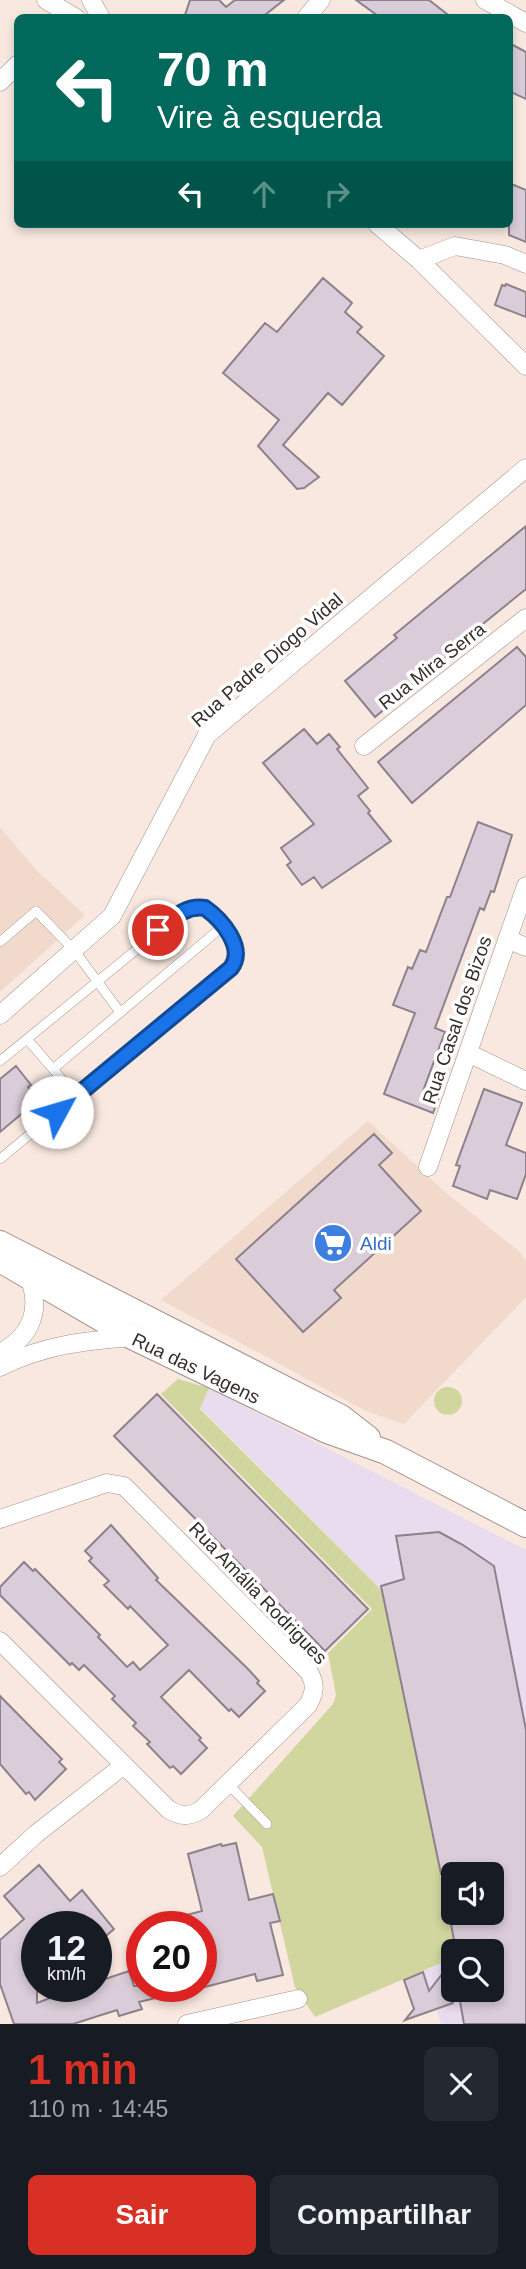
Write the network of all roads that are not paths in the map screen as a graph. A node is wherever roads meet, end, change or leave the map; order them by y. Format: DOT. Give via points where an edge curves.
graph roads {
  1 [pos="46,0"];
  2 [pos="321,0"];
  3 [pos="485,0"];
  4 [pos="64,14"];
  5 [pos="309,14"];
  6 [pos="510,14"];
  7 [pos="14,68"];
  8 [pos="0,82"];
  9 [pos="382,228"];
  10 [pos="419,260"];
  11 [pos="526,264"];
  12 [pos="526,366"];
  13 [pos="526,468"];
  14 [pos="526,618"];
  15 [pos="364,746"];
  16 [pos="526,886"];
  17 [pos="222,927"];
  18 [pos="507,939"];
  19 [pos="0,942"];
  20 [pos="526,947"];
  21 [pos="74,950"];
  22 [pos="97,981"];
  23 [pos="120,1012"];
  24 [pos="0,1015"];
  25 [pos="27,1039"];
  26 [pos="468,1053"];
  27 [pos="0,1061"];
  28 [pos="53,1069"];
  29 [pos="526,1081"];
  30 [pos="76,1097"];
  31 [pos="0,1159"];
  32 [pos="428,1167"];
  33 [pos="0,1243"];
  34 [pos="0,1259"];
  35 [pos="29,1277"];
  36 [pos="132,1337"];
  37 [pos="0,1353"];
  38 [pos="0,1367"];
  39 [pos="386,1452"];
  40 [pos="0,1519"];
  41 [pos="526,1525"];
  42 [pos="0,1641"];
  43 [pos="124,1765"];
  44 [pos="228,1784"];
  45 [pos="267,1824"];
  46 [pos="0,1867"];
  47 [pos="298,1999"];
  48 [pos="187,2024"];
  1 -- 4 [label="street"];
  2 -- 5 [label="street"];
  3 -- 6 [label="street"];
  7 -- 8 [label="street"];
  9 -- 10 [label="street"];
  10 -- 11 [label="street" via="455,246 505,255"];
  10 -- 12 [label="street"];
  13 -- 21 [label="street, Rua Padre Diogo Vidal" via="207,735 112,916"];
  14 -- 15 [label="street, Rua Mira Serra"];
  16 -- 18 [label="street, Rua Casal dos Bizos"];
  17 -- 22 [label="lane" via="205,908 185,910"];
  17 -- 23 [label="lane"];
  17 -- 30 [label="lane" via="236,947 237,960 231,968"];
  18 -- 20 [label="street"];
  18 -- 26 [label="street, Rua Casal dos Bizos"];
  19 -- 21 [label="lane" via="36,911"];
  21 -- 22 [label="lane"];
  21 -- 24 [label="street, Rua Padre Diogo Vidal"];
  22 -- 23 [label="lane"];
  22 -- 25 [label="lane"];
  23 -- 28 [label="lane"];
  25 -- 27 [label="lane"];
  25 -- 28 [label="lane"];
  26 -- 29 [label="street"];
  26 -- 32 [label="street, Rua Casal dos Bizos"];
  28 -- 30 [label="lane"];
  30 -- 31 [label="lane"];
  33 -- 39 [label="street, Rua das Vagens" via="341,1418"];
  34 -- 35 [label="street"];
  35 -- 36 [label="street"];
  35 -- 37 [label="street" via="34,1316 21,1339"];
  36 -- 38 [label="street, Rua das Vagens" via="51,1347"];
  36 -- 39 [label="street, Rua das Vagens" via="327,1431"];
  39 -- 41 [label="street, Rua das Vagens"];
  40 -- 44 [label="street, Rua Amália Rodrigues" via="103,1484 124,1486 309,1672 314,1682 309,1705"];
  42 -- 43 [label="street, Rua Amália Rodrigues"];
  43 -- 44 [label="street, Rua Amália Rodrigues" via="179,1815 201,1810"];
  43 -- 46 [label="street"];
  44 -- 45 [label="lane"];
  47 -- 48 [label="street"];
}
